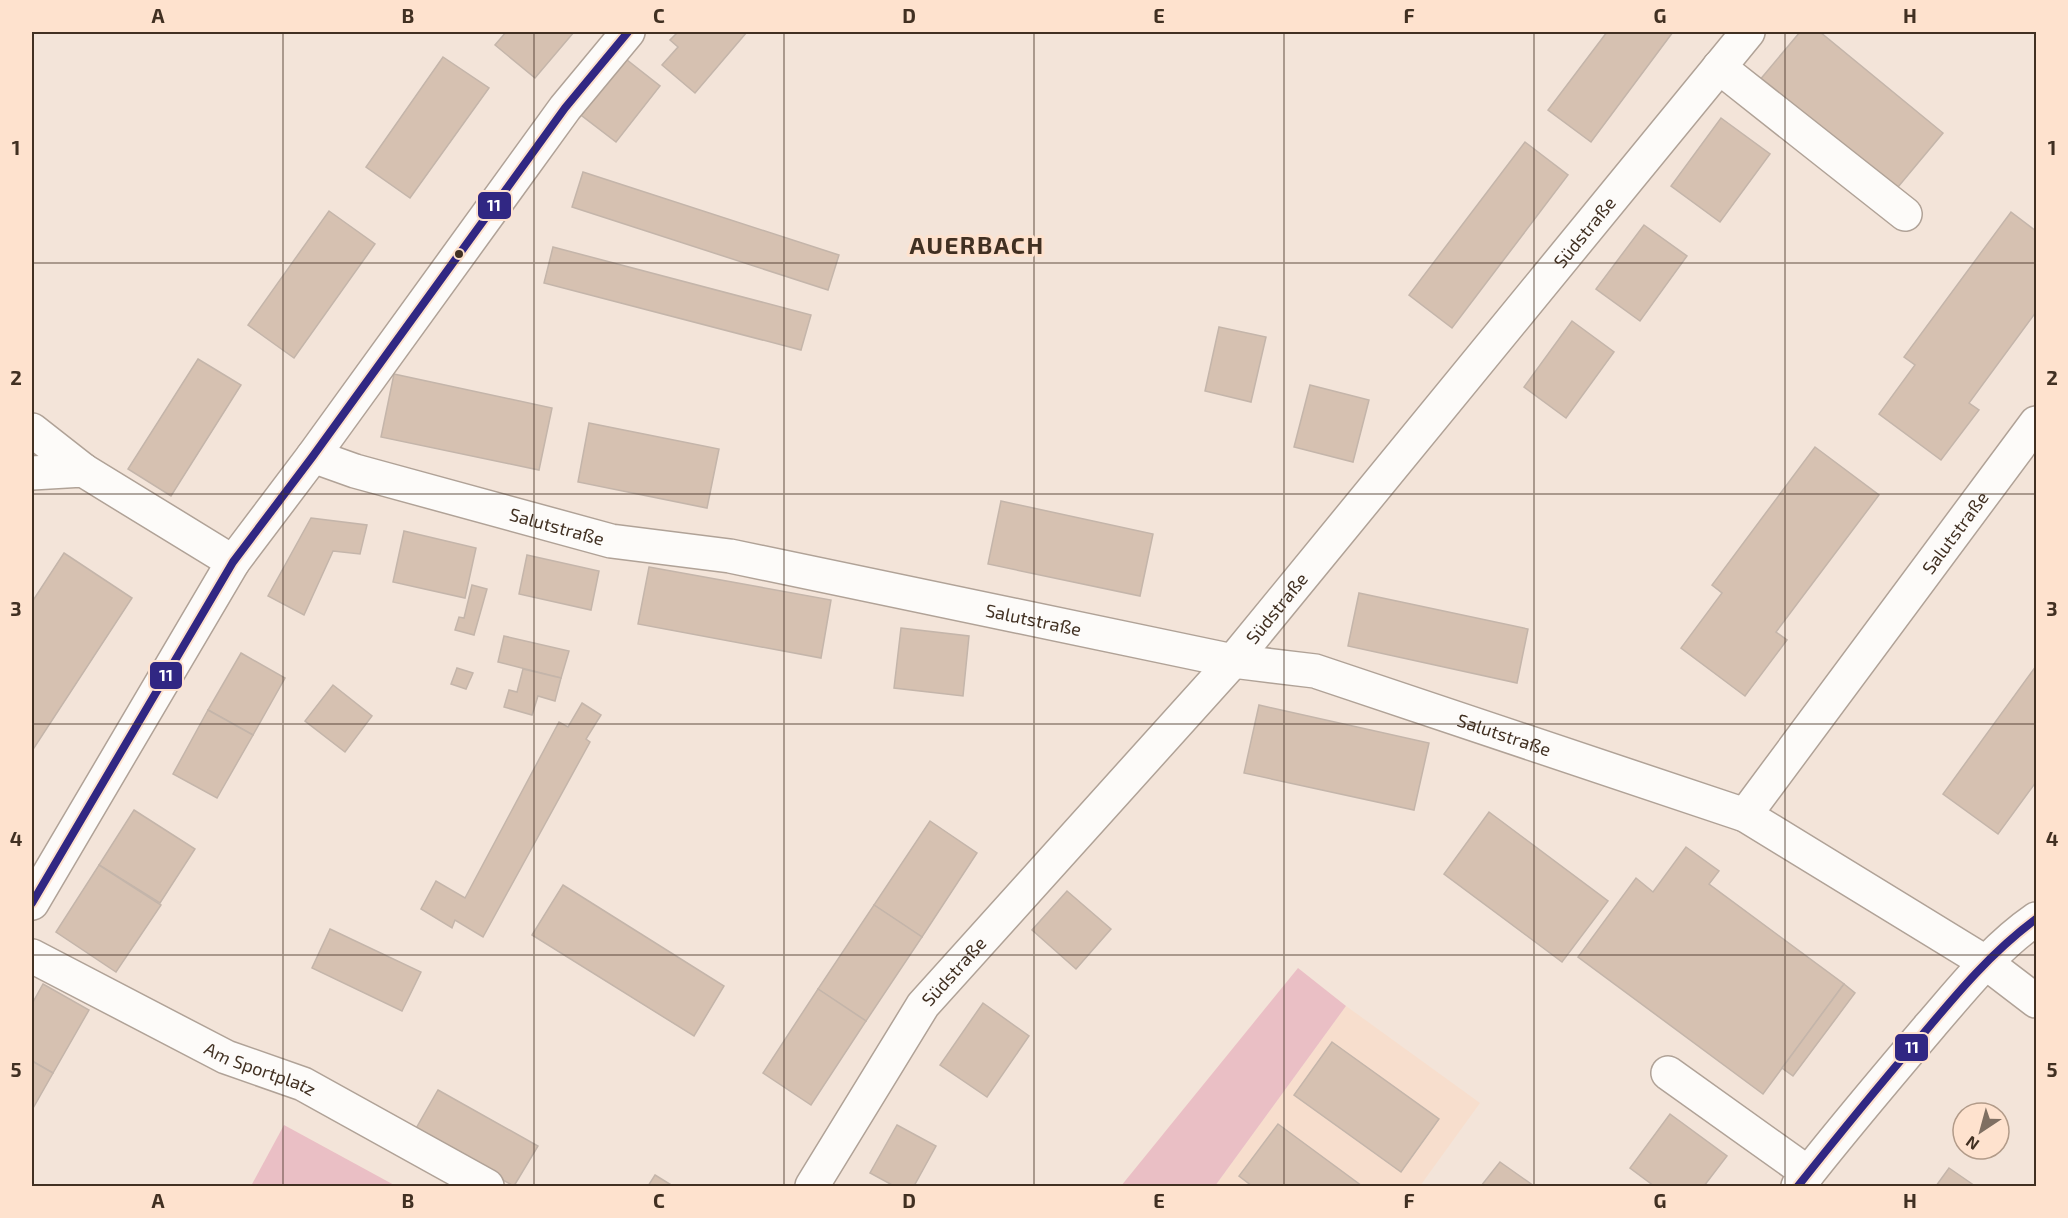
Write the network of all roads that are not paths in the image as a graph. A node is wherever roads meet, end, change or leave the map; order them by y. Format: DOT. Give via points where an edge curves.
graph roads {
  1 [pos="628,32"];
  2 [pos="1748,32"];
  3 [pos="1719,67"];
  4 [pos="1905,214"];
  5 [pos="2037,423"];
  6 [pos="32,430"];
  7 [pos="313,456"];
  8 [pos="83,470"];
  9 [pos="32,474"];
  10 [pos="233,562"];
  11 [pos="1233,661"];
  12 [pos="1745,815"];
  13 [pos="32,903"];
  14 [pos="2037,919"];
  15 [pos="32,956"];
  16 [pos="1985,962"];
  17 [pos="2037,1001"];
  18 [pos="1668,1073"];
  19 [pos="1803,1180"];
  20 [pos="487,1186"];
  21 [pos="812,1186"];
  1 -- 7 [label="street" via="565,108"];
  2 -- 3 [label="street, Südstraße"];
  3 -- 4 [label="street"];
  3 -- 11 [label="street, Südstraße"];
  5 -- 12 [label="street, Salutstraße"];
  6 -- 8 [label="street"];
  7 -- 10 [label="street"];
  7 -- 11 [label="street, Salutstraße" via="611,541 730,556"];
  8 -- 9 [label="street"];
  8 -- 10 [label="street"];
  10 -- 13 [label="street"];
  11 -- 12 [label="street, Salutstraße" via="1315,671"];
  11 -- 21 [label="street, Südstraße" via="923,1005"];
  12 -- 16 [label="street, Salutstraße"];
  14 -- 16 [label="street" via="2014,934"];
  15 -- 20 [label="street, Am Sportplatz" via="226,1057 303,1084"];
  16 -- 17 [label="street, Salutstraße"];
  16 -- 19 [label="street"];
  18 -- 19 [label="street"];
}
